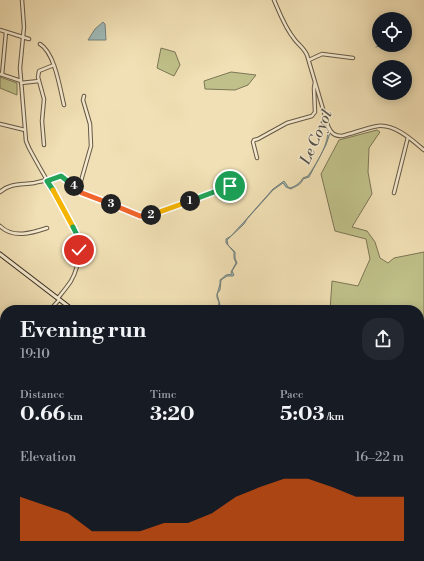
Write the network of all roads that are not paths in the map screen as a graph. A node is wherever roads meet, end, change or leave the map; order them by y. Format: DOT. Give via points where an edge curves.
graph roads {
  1 [pos="22,0"];
  2 [pos="274,0"];
  3 [pos="0,30"];
  4 [pos="6,32"];
  5 [pos="23,38"];
  6 [pos="30,39"];
  7 [pos="40,44"];
  8 [pos="354,58"];
  9 [pos="309,60"];
  10 [pos="54,65"];
  11 [pos="1,74"];
  12 [pos="39,81"];
  13 [pos="316,81"];
  14 [pos="21,82"];
  15 [pos="84,96"];
  16 [pos="64,105"];
  17 [pos="0,124"];
  18 [pos="25,130"];
  19 [pos="408,137"];
  20 [pos="44,145"];
  21 [pos="424,150"];
  22 [pos="257,158"];
  23 [pos="47,180"];
  24 [pos="73,186"];
  25 [pos="230,186"];
  26 [pos="0,192"];
  27 [pos="394,193"];
  28 [pos="0,226"];
  29 [pos="47,228"];
  30 [pos="0,254"];
  31 [pos="58,299"];
  32 [pos="54,305"];
  33 [pos="66,305"];
  1 -- 5 [label="street"];
  2 -- 9 [label="street" via="284,24 303,47"];
  3 -- 4 [label="street"];
  4 -- 5 [label="street"];
  4 -- 11 [label="street"];
  5 -- 6 [label="street"];
  5 -- 14 [label="street"];
  7 -- 10 [label="street" via="47,49"];
  8 -- 9 [label="street" via="322,54"];
  9 -- 13 [label="street"];
  10 -- 12 [label="street" via="40,71"];
  10 -- 16 [label="street"];
  11 -- 14 [label="street"];
  12 -- 14 [label="street"];
  12 -- 20 [label="street" via="44,99"];
  13 -- 19 [label="street" via="332,134 342,136 378,126"];
  13 -- 22 [label="street" via="316,112 312,116 286,123 254,140"];
  14 -- 18 [label="street"];
  15 -- 24 [label="street" via="90,124 91,146 81,181"];
  17 -- 18 [label="street"];
  18 -- 23 [label="street" via="29,148"];
  19 -- 21 [label="street"];
  19 -- 27 [label="street"];
  23 -- 24 [label="street" via="61,176"];
  23 -- 26 [label="street" via="16,184"];
  23 -- 31 [label="street" via="76,233 79,250 76,270"];
  24 -- 25 [label="street" via="82,193 140,216"];
  28 -- 29 [label="street" via="8,232 27,234"];
  30 -- 31 [label="main road"];
  31 -- 32 [label="street"];
  31 -- 33 [label="main road"];
}
